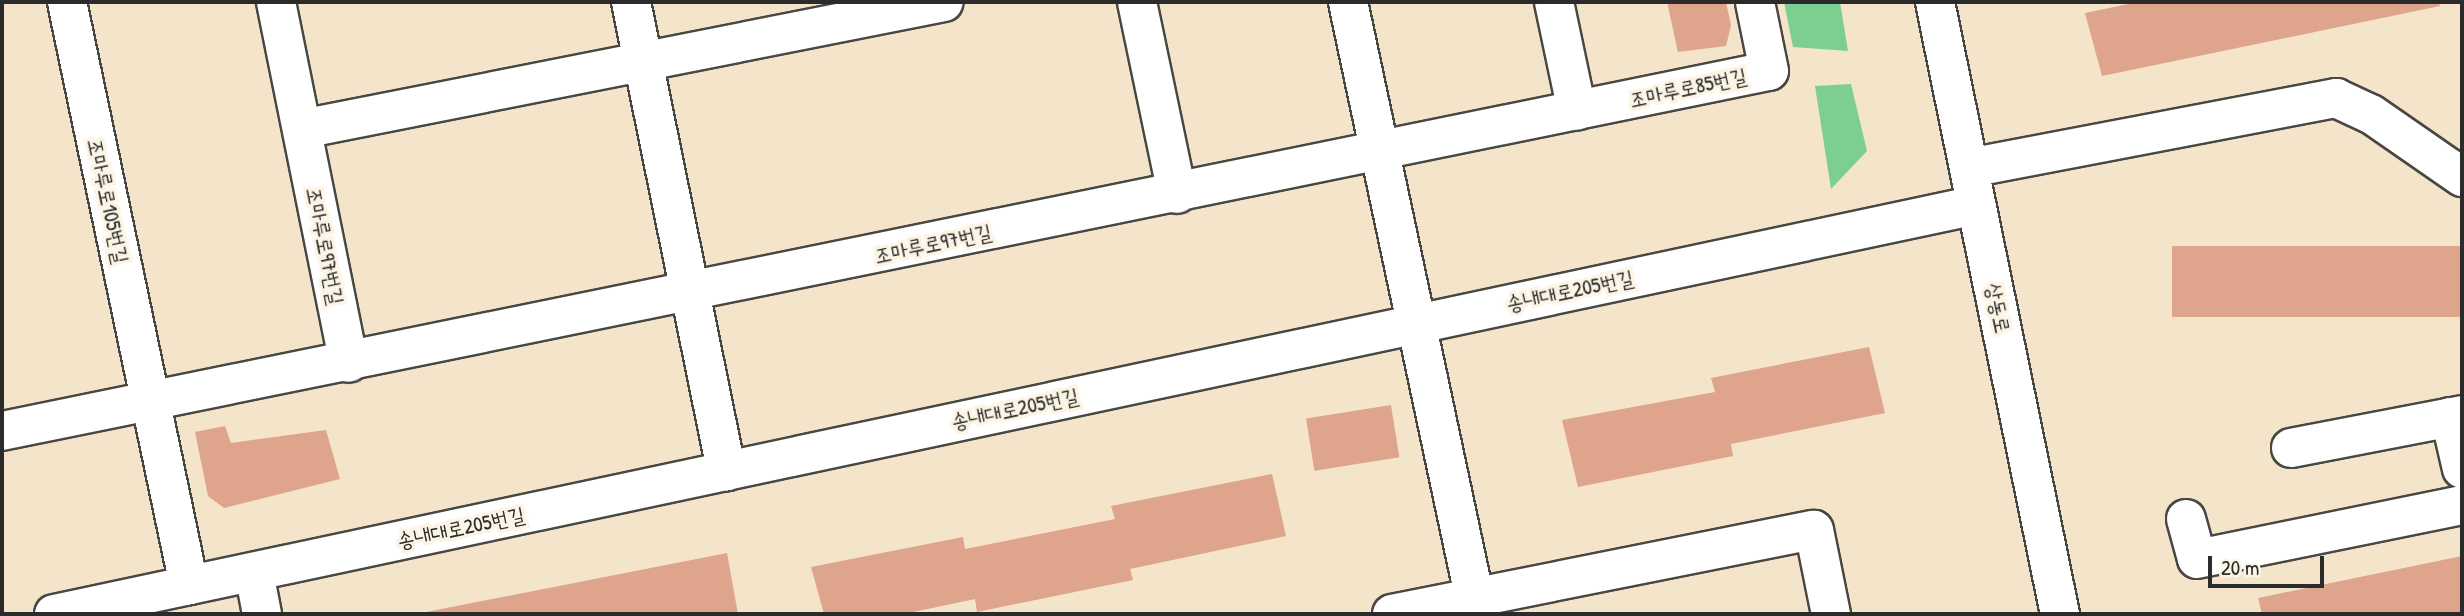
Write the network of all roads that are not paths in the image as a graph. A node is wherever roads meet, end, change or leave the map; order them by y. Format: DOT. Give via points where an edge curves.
graph roads {
  1 [pos="67,2"];
  2 [pos="276,2"];
  3 [pos="631,2"];
  4 [pos="944,2"];
  5 [pos="1137,2"];
  6 [pos="1348,2"];
  7 [pos="1554,2"];
  8 [pos="1755,2"];
  9 [pos="1935,2"];
  10 [pos="643,61"];
  11 [pos="1577,111"];
  12 [pos="302,129"];
  13 [pos="1380,153"];
  14 [pos="1969,168"];
  15 [pos="2462,177"];
  16 [pos="1177,194"];
  17 [pos="1976,205"];
  18 [pos="690,293"];
  19 [pos="1416,324"];
  20 [pos="349,363"];
  21 [pos="149,399"];
  22 [pos="2456,416"];
  23 [pos="2,431"];
  24 [pos="2291,448"];
  25 [pos="2462,469"];
  26 [pos="726,471"];
  27 [pos="2462,505"];
  28 [pos="2186,519"];
  29 [pos="254,572"];
  30 [pos="190,585"];
  31 [pos="1476,606"];
  32 [pos="54,614"];
  33 [pos="262,614"];
  34 [pos="1392,614"];
  35 [pos="1831,614"];
  36 [pos="2060,614"];
  1 -- 21 [label="street, 조마루로105번길"];
  2 -- 12 [label="street, 조마루로97번길"];
  3 -- 10 [label="street"];
  4 -- 10 [label="street"];
  5 -- 16 [label="street"];
  6 -- 13 [label="street"];
  7 -- 11 [label="street"];
  8 -- 11 [label="street, 조마루로85번길" via="1769,71"];
  9 -- 14 [label="street, 상동로"];
  10 -- 12 [label="street"];
  10 -- 18 [label="street"];
  11 -- 13 [label="street, 조마루로85번길"];
  12 -- 20 [label="street, 조마루로97번길"];
  13 -- 16 [label="street, 조마루로97번길"];
  13 -- 19 [label="street"];
  14 -- 15 [label="street" via="2336,98 2371,114"];
  14 -- 17 [label="street, 상동로"];
  16 -- 18 [label="street, 조마루로97번길"];
  17 -- 19 [label="street, 송내대로205번길"];
  17 -- 36 [label="street, 상동로"];
  18 -- 20 [label="street, 조마루로97번길"];
  18 -- 26 [label="street"];
  19 -- 26 [label="street, 송내대로205번길"];
  19 -- 31 [label="street"];
  20 -- 21 [label="street, 조마루로97번길"];
  21 -- 23 [label="street"];
  21 -- 30 [label="street, 조마루로105번길"];
  22 -- 24 [label="street"];
  22 -- 25 [label="street"];
  26 -- 29 [label="street, 송내대로205번길"];
  27 -- 28 [label="street" via="2197,559"];
  29 -- 30 [label="street, 송내대로205번길"];
  29 -- 33 [label="street"];
  30 -- 32 [label="street, 송내대로205번길"];
  31 -- 34 [label="street"];
  31 -- 35 [label="street" via="1814,530"];
}
